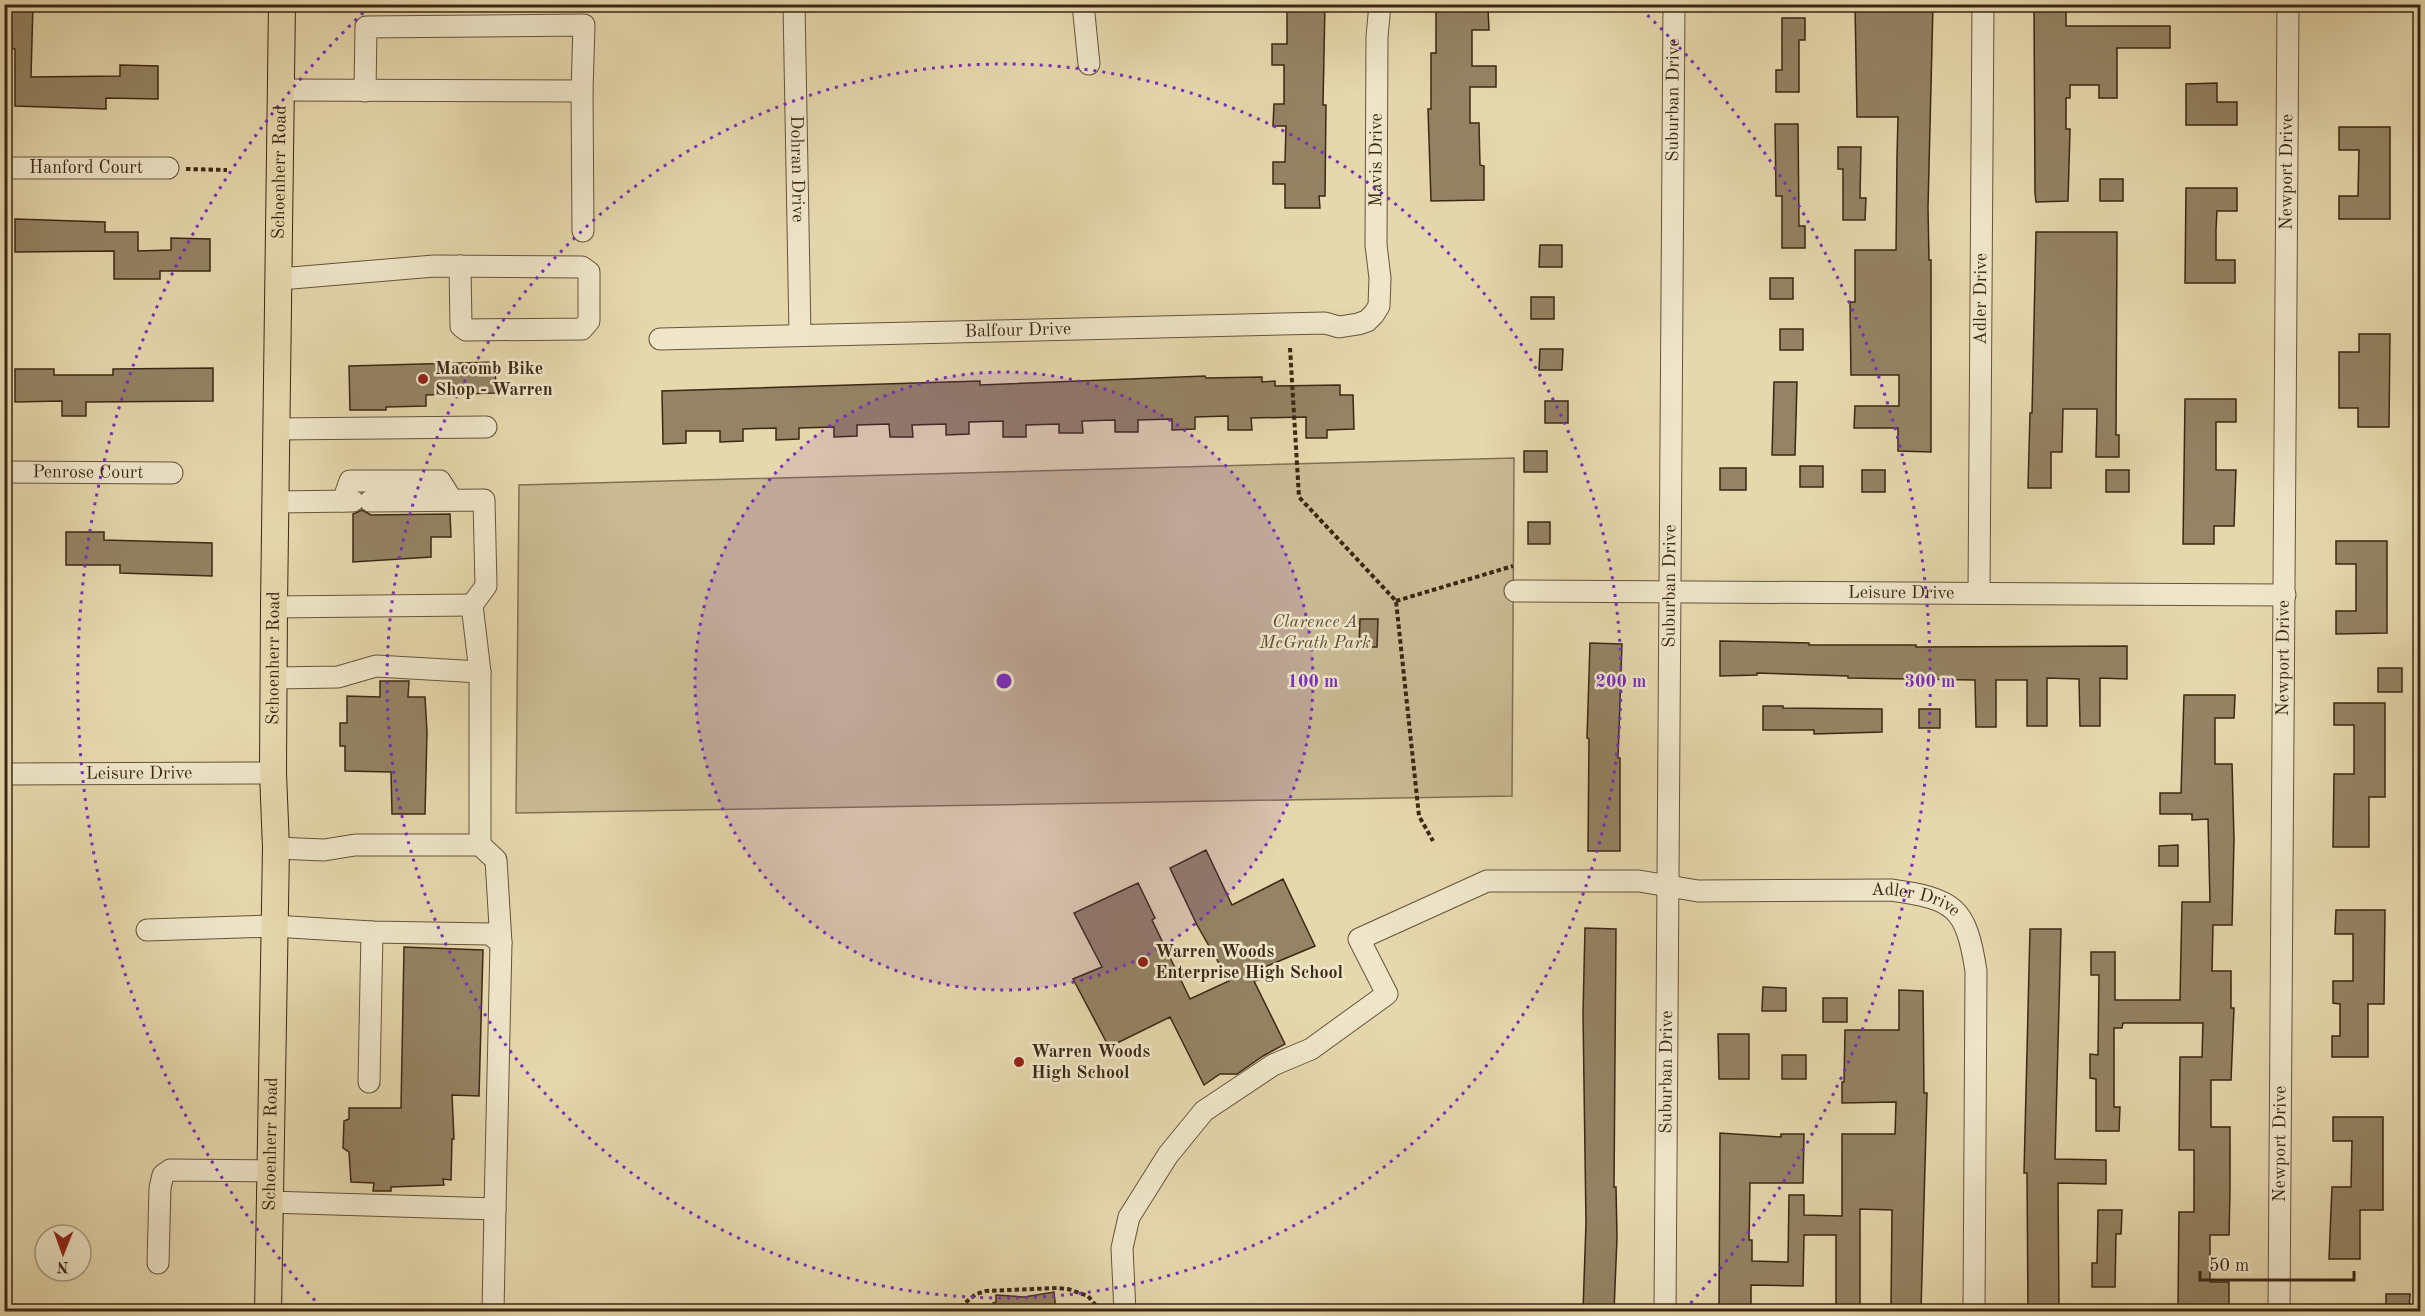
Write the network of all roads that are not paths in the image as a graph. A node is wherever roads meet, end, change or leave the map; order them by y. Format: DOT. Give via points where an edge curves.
graph roads {
  1 [pos="282,4"];
  2 [pos="794,4"];
  3 [pos="1083,4"];
  4 [pos="1380,4"];
  5 [pos="1674,4"];
  6 [pos="1983,4"];
  7 [pos="2288,4"];
  8 [pos="1089,64"];
  9 [pos="281,90"];
  10 [pos="365,91"];
  11 [pos="582,91"];
  12 [pos="4,168"];
  13 [pos="168,168"];
  14 [pos="583,231"];
  15 [pos="460,266"];
  16 [pos="280,279"];
  17 [pos="1374,315"];
  18 [pos="800,335"];
  19 [pos="660,339"];
  20 [pos="486,426"];
  21 [pos="277,429"];
  22 [pos="4,472"];
  23 [pos="172,474"];
  24 [pos="452,500"];
  25 [pos="356,501"];
  26 [pos="276,502"];
  27 [pos="1515,591"];
  28 [pos="1670,591"];
  29 [pos="1979,593"];
  30 [pos="2285,595"];
  31 [pos="472,604"];
  32 [pos="274,607"];
  33 [pos="480,672"];
  34 [pos="275,678"];
  35 [pos="273,773"];
  36 [pos="4,774"];
  37 [pos="480,845"];
  38 [pos="276,848"];
  39 [pos="1669,885"];
  40 [pos="274,926"];
  41 [pos="147,930"];
  42 [pos="372,932"];
  43 [pos="501,943"];
  44 [pos="369,1082"];
  45 [pos="270,1171"];
  46 [pos="269,1202"];
  47 [pos="495,1209"];
  48 [pos="158,1263"];
  49 [pos="268,1311"];
  50 [pos="493,1311"];
  51 [pos="1125,1311"];
  52 [pos="1665,1311"];
  53 [pos="1974,1311"];
  54 [pos="2279,1311"];
  1 -- 9 [label="main road, Schoenherr Road"];
  2 -- 18 [label="street, Dohran Drive"];
  3 -- 8 [label="street"];
  4 -- 17 [label="street, Mavis Drive" via="1376,245 1381,294"];
  5 -- 28 [label="street, Suburban Drive"];
  6 -- 29 [label="street, Adler Drive"];
  7 -- 30 [label="street, Newport Drive"];
  9 -- 10 [label="street"];
  9 -- 16 [label="main road, Schoenherr Road"];
  10 -- 11 [label="street"];
  10 -- 11 [label="street" via="366,27 584,25"];
  11 -- 14 [label="street"];
  12 -- 13 [label="street, Hanford Court"];
  15 -- 15 [label="street" via="461,326 466,330 582,329 589,321 589,272 582,267"];
  15 -- 16 [label="street"];
  16 -- 21 [label="main road, Schoenherr Road"];
  17 -- 18 [label="street, Balfour Drive" via="1367,321 1339,327 1313,323"];
  18 -- 19 [label="street, Balfour Drive"];
  20 -- 21 [label="street"];
  21 -- 26 [label="main road, Schoenherr Road"];
  22 -- 23 [label="street, Penrose Court"];
  24 -- 25 [label="street"];
  24 -- 25 [label="street" via="440,481 350,481"];
  24 -- 31 [label="street" via="484,500 486,586"];
  25 -- 26 [label="street"];
  26 -- 32 [label="main road, Schoenherr Road"];
  27 -- 28 [label="street, Leisure Drive"];
  28 -- 29 [label="street, Leisure Drive"];
  28 -- 39 [label="street, Suburban Drive"];
  29 -- 30 [label="street, Leisure Drive"];
  30 -- 54 [label="street, Newport Drive"];
  31 -- 32 [label="street"];
  31 -- 33 [label="street"];
  32 -- 34 [label="main road, Schoenherr Road"];
  33 -- 34 [label="street" via="376,666 338,677"];
  33 -- 37 [label="street"];
  34 -- 35 [label="main road, Schoenherr Road"];
  35 -- 36 [label="street, Leisure Drive"];
  35 -- 38 [label="main road, Schoenherr Road"];
  37 -- 38 [label="street"];
  37 -- 43 [label="street" via="496,860"];
  38 -- 40 [label="main road, Schoenherr Road"];
  39 -- 51 [label="street, Adler Drive" via="1639,881 1487,881 1359,939 1387,994 1311,1049 1273,1065 1204,1111 1168,1155 1129,1217 1122,1248"];
  39 -- 52 [label="street, Suburban Drive"];
  39 -- 53 [label="street, Adler Drive" via="1698,891 1891,890 1940,900 1958,912 1972,946 1976,971"];
  40 -- 41 [label="street"];
  40 -- 42 [label="street"];
  40 -- 45 [label="main road, Schoenherr Road"];
  42 -- 43 [label="street" via="490,934"];
  42 -- 44 [label="street"];
  43 -- 47 [label="street"];
  45 -- 46 [label="main road, Schoenherr Road"];
  45 -- 48 [label="street" via="170,1170 160,1188"];
  46 -- 47 [label="street"];
  46 -- 49 [label="main road, Schoenherr Road"];
  47 -- 50 [label="street"];
}
